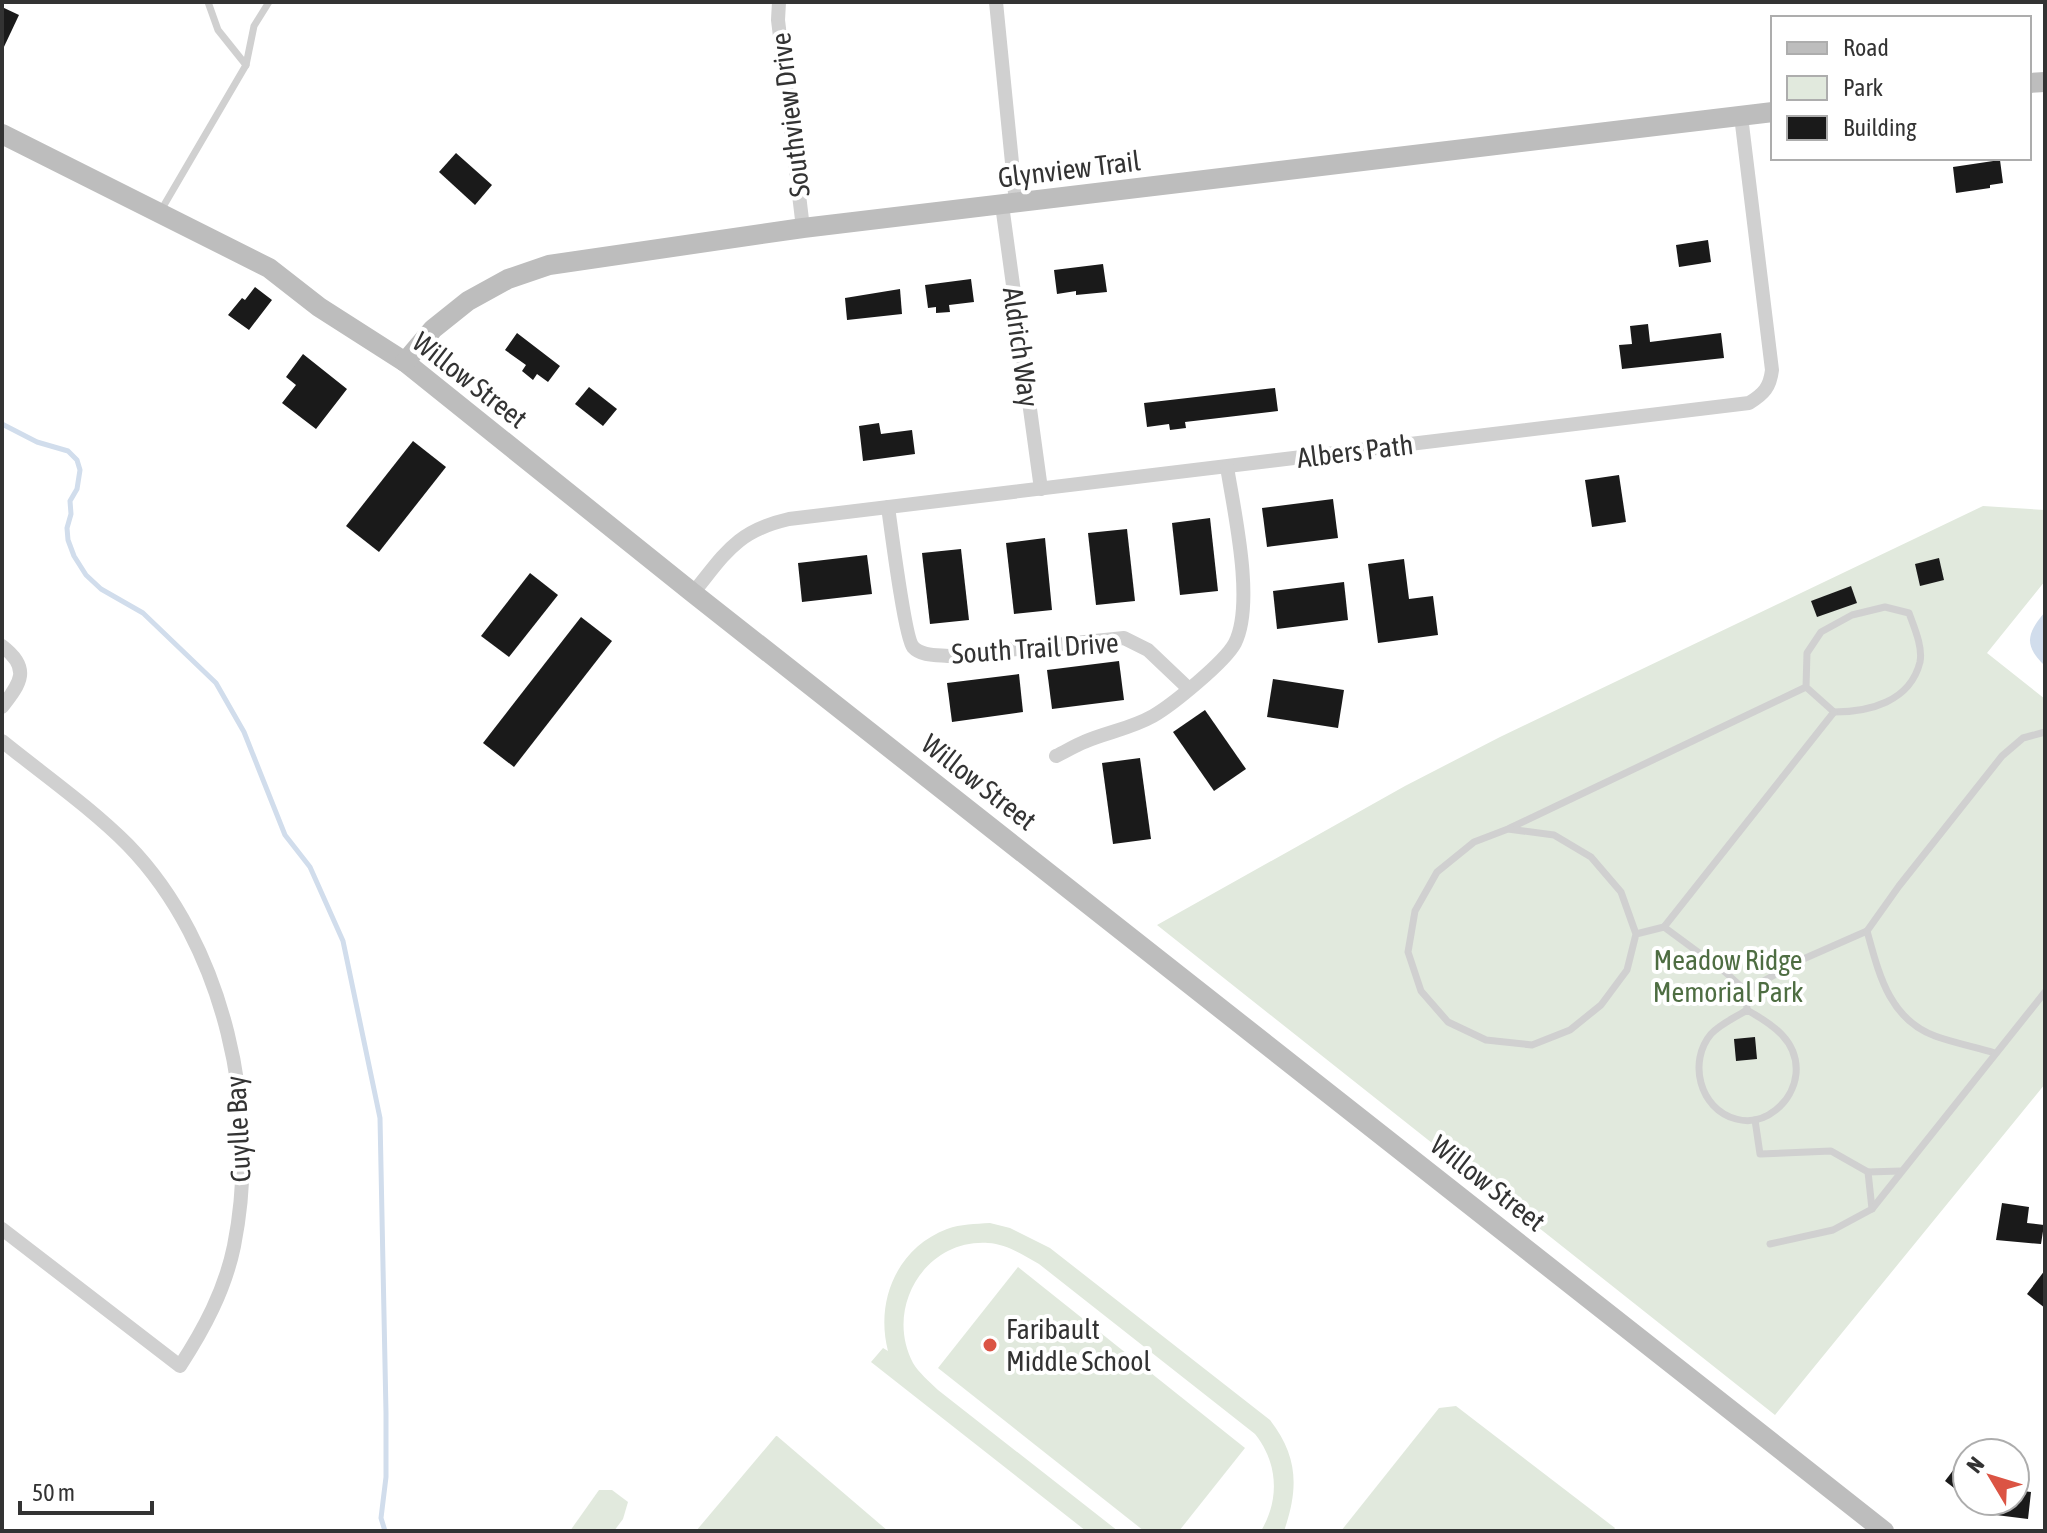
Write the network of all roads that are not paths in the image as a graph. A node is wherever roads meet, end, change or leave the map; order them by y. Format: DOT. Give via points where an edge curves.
graph roads {
  1 [pos="208,2"];
  2 [pos="269,2"];
  3 [pos="779,2"];
  4 [pos="996,2"];
  5 [pos="246,65"];
  6 [pos="1771,112"];
  7 [pos="1741,116"];
  8 [pos="2,134"];
  9 [pos="1009,204"];
  10 [pos="160,212"];
  11 [pos="803,228"];
  12 [pos="405,362"];
  13 [pos="1227,467"];
  14 [pos="1041,489"];
  15 [pos="888,507"];
  16 [pos="693,593"];
  17 [pos="2,646"];
  18 [pos="1806,687"];
  19 [pos="1188,688"];
  20 [pos="2,707"];
  21 [pos="1834,712"];
  22 [pos="2045,732"];
  23 [pos="2,741"];
  24 [pos="1056,756"];
  25 [pos="1508,829"];
  26 [pos="1664,927"];
  27 [pos="1867,931"];
  28 [pos="1636,934"];
  29 [pos="1746,991"];
  30 [pos="2045,992"];
  31 [pos="1747,1010"];
  32 [pos="1995,1053"];
  33 [pos="1755,1120"];
  34 [pos="1900,1171"];
  35 [pos="1868,1172"];
  36 [pos="1872,1209"];
  37 [pos="2,1229"];
  38 [pos="1770,1244"];
  39 [pos="1884,1531"];
  1 -- 5 [label="lane" via="218,30"];
  2 -- 5 [label="lane" via="254,26"];
  3 -- 11 [label="street, Southview Drive"];
  4 -- 9 [label="street, Aldrich Way"];
  5 -- 10 [label="lane"];
  6 -- 7 [label="street, Glynview Trail"];
  7 -- 9 [label="street, Glynview Trail"];
  7 -- 13 [label="street, Albers Path" via="1772,370 1763,395 1749,403"];
  8 -- 10 [label="street, Willow Street"];
  9 -- 11 [label="street, Glynview Trail"];
  9 -- 14 [label="street, Aldrich Way"];
  10 -- 12 [label="street, Willow Street" via="269,268"];
  11 -- 12 [label="street, Glynview Trail" via="549,265 468,301 433,329"];
  12 -- 16 [label="street, Willow Street"];
  13 -- 14 [label="street, Albers Path"];
  13 -- 19 [label="street" via="1241,557 1243,616 1226,656"];
  14 -- 15 [label="street, Albers Path"];
  15 -- 16 [label="street, Albers Path" via="789,519 750,532 732,544"];
  15 -- 19 [label="street, South Trail Drive" via="905,625 911,646 920,652 960,655 1124,638 1148,650"];
  16 -- 39 [label="street, Willow Street"];
  17 -- 20 [label="street" via="21,670 18,687"];
  18 -- 21 [label="lane"];
  18 -- 21 [label="lane" via="1807,653 1821,632 1852,615 1885,607 1909,613 1921,660 1911,682 1892,702"];
  18 -- 25 [label="lane"];
  19 -- 24 [label="street" via="1154,715"];
  21 -- 26 [label="lane"];
  22 -- 27 [label="lane" via="2023,738 2002,756"];
  23 -- 37 [label="street, Cuylle Bay" via="129,846 187,926 225,1015 244,1160 234,1248 204,1328 180,1366"];
  25 -- 28 [label="lane" via="1554,835 1591,857 1621,892"];
  25 -- 28 [label="lane" via="1474,842 1437,872 1415,911 1408,952 1421,991 1448,1022 1486,1040 1532,1045 1570,1030 1601,1005 1627,970"];
  26 -- 28 [label="lane"];
  26 -- 29 [label="lane"];
  27 -- 29 [label="lane"];
  27 -- 32 [label="lane" via="1889,998 1905,1018 1934,1036"];
  29 -- 31 [label="lane"];
  30 -- 32 [label="lane"];
  31 -- 33 [label="lane" via="1784,1036 1797,1070 1784,1102"];
  31 -- 33 [label="lane" via="1712,1032 1698,1071 1703,1091 1716,1107 1735,1119"];
  32 -- 34 [label="lane"];
  33 -- 35 [label="lane" via="1760,1154 1831,1151"];
  34 -- 35 [label="lane"];
  34 -- 36 [label="lane"];
  35 -- 36 [label="lane"];
  36 -- 38 [label="lane" via="1833,1230"];
}
